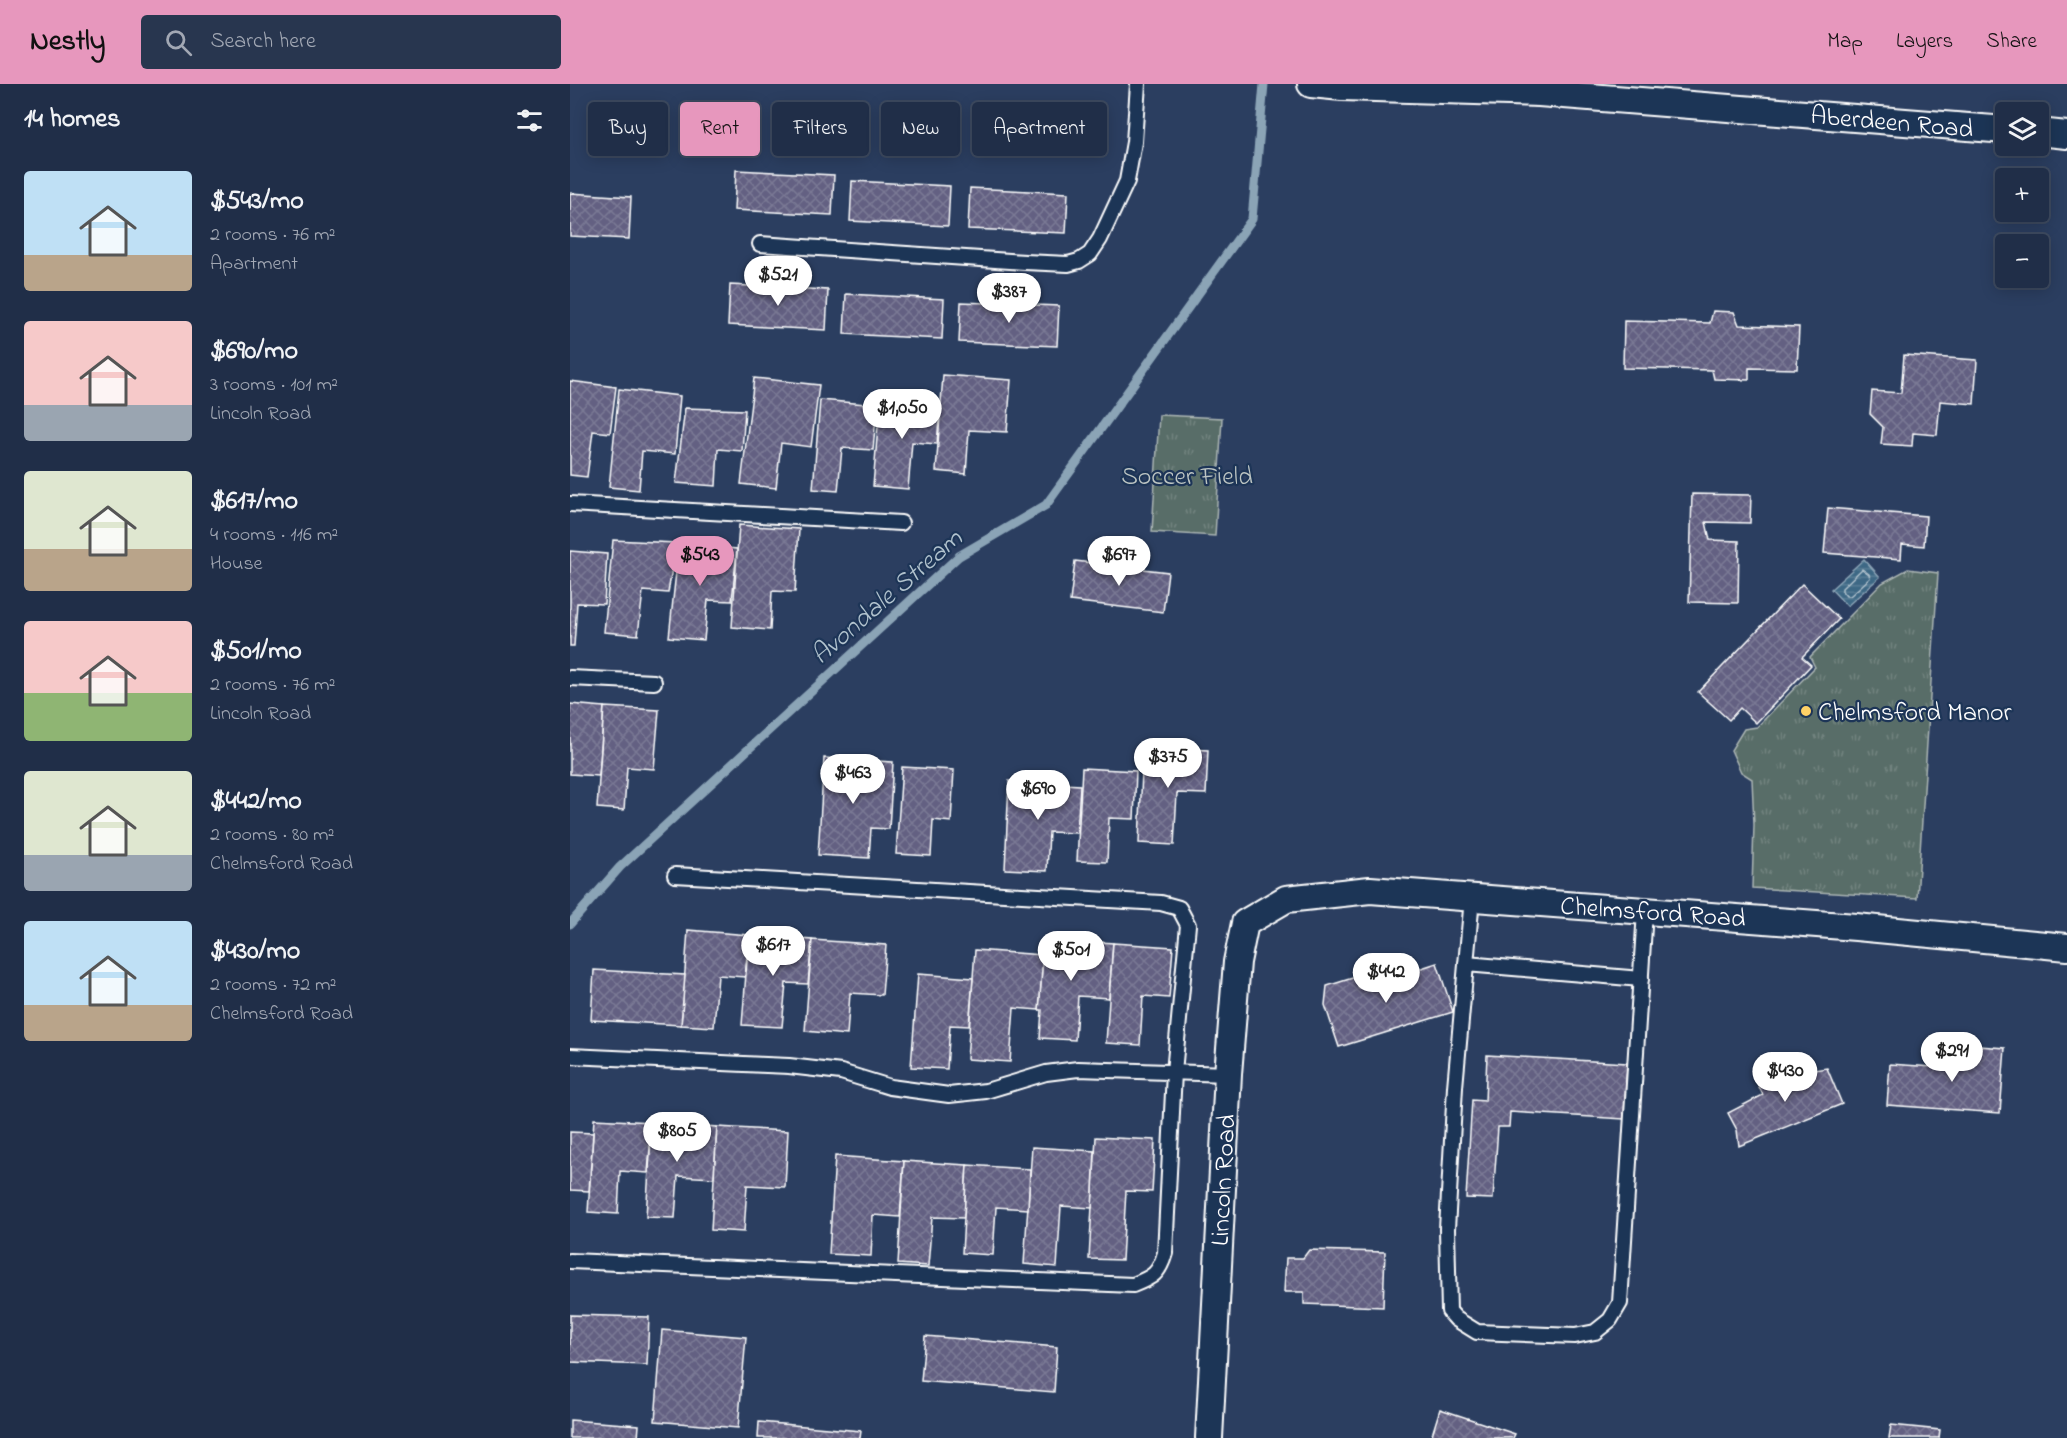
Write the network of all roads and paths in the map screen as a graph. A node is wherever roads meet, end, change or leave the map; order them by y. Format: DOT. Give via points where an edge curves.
graph roads {
  1 [pos="1138,84"];
  2 [pos="1311,84"];
  3 [pos="1995,129"];
  4 [pos="2049,133"];
  5 [pos="2067,135"];
  6 [pos="760,244"];
  7 [pos="570,504"];
  8 [pos="901,523"];
  9 [pos="570,678"];
  10 [pos="654,682"];
  11 [pos="675,875"];
  12 [pos="1472,898"];
  13 [pos="1645,911"];
  14 [pos="1245,923"];
  15 [pos="2067,947"];
  16 [pos="1466,964"];
  17 [pos="1641,979"];
  18 [pos="570,1056"];
  19 [pos="1174,1072"];
  20 [pos="1228,1074"];
  21 [pos="570,1262"];
  22 [pos="1209,1438"];
  1 -- 6 [label="lane" via="1127,181 1100,239 1090,254 1079,261 1025,262"];
  2 -- 3 [label="street, Aberdeen Road" via="1539,93"];
  4 -- 5 [label="street"];
  7 -- 8 [label="lane"];
  9 -- 10 [label="lane"];
  11 -- 19 [label="lane" via="1161,903 1179,908 1188,925"];
  12 -- 13 [label="street, Chelmsford Road"];
  12 -- 14 [label="street, Chelmsford Road" via="1370,890 1286,898"];
  12 -- 16 [label="lane"];
  13 -- 15 [label="street, Chelmsford Road"];
  13 -- 17 [label="lane"];
  14 -- 20 [label="street, Lincoln Road" via="1237,962"];
  16 -- 17 [label="lane"];
  16 -- 17 [label="lane" via="1447,1229 1448,1295 1449,1311 1477,1332 1575,1336 1595,1332 1610,1320 1620,1303"];
  18 -- 19 [label="lane" via="789,1066 841,1072 890,1087 949,1095 986,1091 1046,1073"];
  19 -- 20 [label="lane"];
  19 -- 21 [label="lane" via="1165,1253 1152,1278 1133,1285"];
  20 -- 22 [label="street, Lincoln Road"];
}
